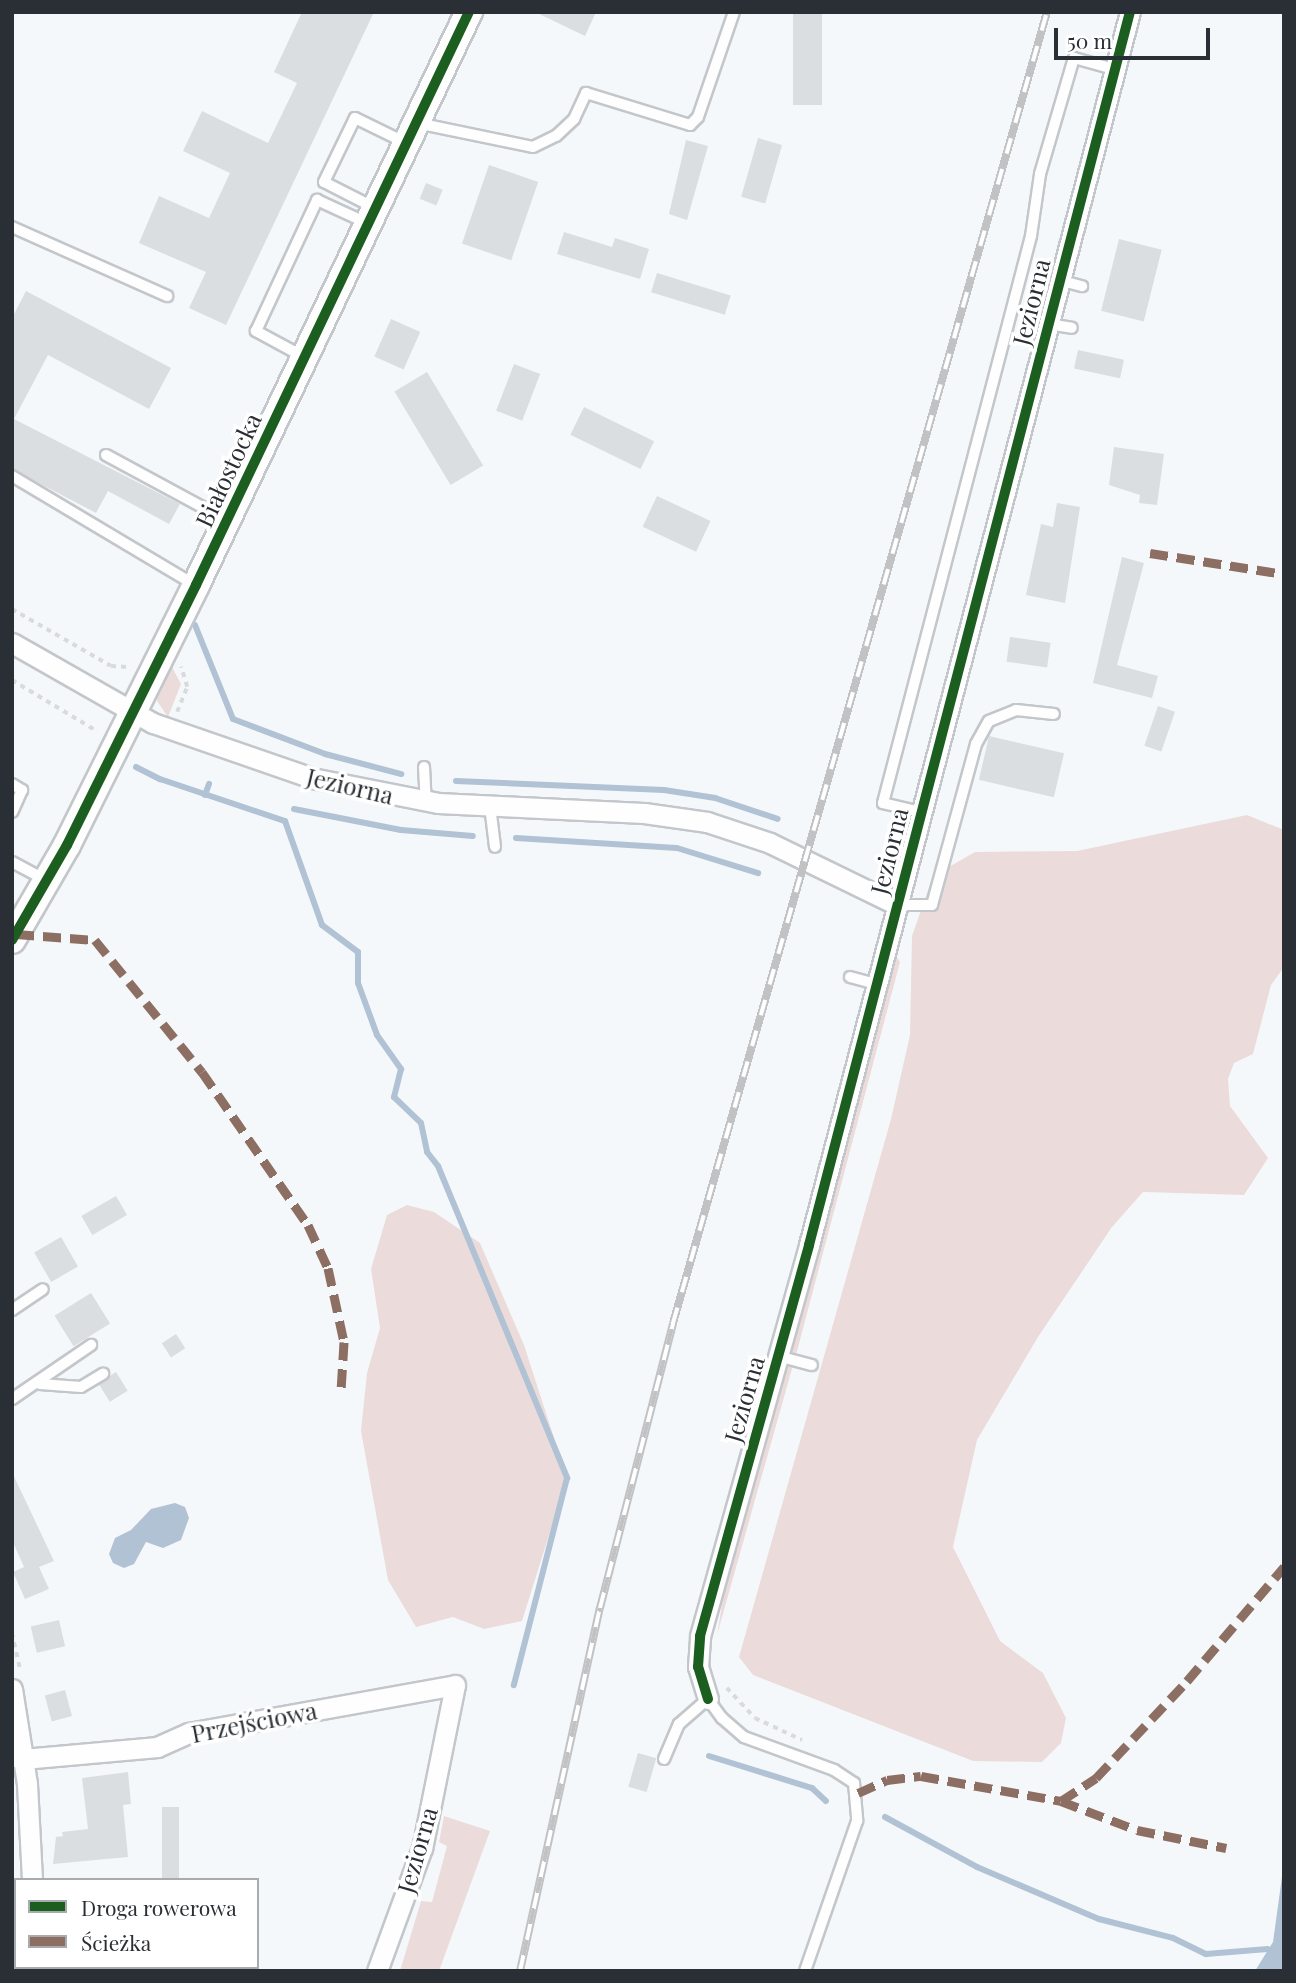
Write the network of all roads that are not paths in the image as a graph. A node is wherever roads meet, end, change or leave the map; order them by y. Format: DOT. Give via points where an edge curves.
graph roads {
  1 [pos="469,12"];
  2 [pos="734,12"];
  3 [pos="1130,12"];
  4 [pos="1114,69"];
  5 [pos="411,133"];
  6 [pos="372,216"];
  7 [pos="12,227"];
  8 [pos="1058,279"];
  9 [pos="1082,286"];
  10 [pos="167,296"];
  11 [pos="1047,323"];
  12 [pos="1072,328"];
  13 [pos="305,357"];
  14 [pos="106,455"];
  15 [pos="12,476"];
  16 [pos="227,521"];
  17 [pos="196,585"];
  18 [pos="12,643"];
  19 [pos="132,712"];
  20 [pos="1054,714"];
  21 [pos="424,767"];
  22 [pos="12,784"];
  23 [pos="426,802"];
  24 [pos="490,806"];
  25 [pos="12,813"];
  26 [pos="921,813"];
  27 [pos="495,847"];
  28 [pos="12,862"];
  29 [pos="46,881"];
  30 [pos="897,905"];
  31 [pos="12,940"];
  32 [pos="850,977"];
  33 [pos="877,984"];
  34 [pos="43,1289"];
  35 [pos="12,1310"];
  36 [pos="90,1345"];
  37 [pos="778,1356"];
  38 [pos="812,1365"];
  39 [pos="103,1374"];
  40 [pos="40,1384"];
  41 [pos="12,1399"];
  42 [pos="455,1685"];
  43 [pos="12,1689"];
  44 [pos="708,1699"];
  45 [pos="18,1758"];
  46 [pos="664,1759"];
  47 [pos="32,1878"];
  48 [pos="377,1971"];
  49 [pos="805,1971"];
  1 -- 5 [label="street, Białostocka"];
  2 -- 5 [label="lane" via="698,117 690,125 586,93 574,119 556,136 533,147"];
  3 -- 4 [label="street, Jeziorna"];
  4 -- 8 [label="street, Jeziorna"];
  4 -- 26 [label="lane" via="1074,58 1040,174 1031,236 883,803"];
  5 -- 6 [label="street, Białostocka"];
  5 -- 6 [label="lane" via="355,118 324,182"];
  6 -- 13 [label="street, Białostocka"];
  6 -- 13 [label="lane" via="317,200 256,331"];
  7 -- 10 [label="lane"];
  8 -- 9 [label="lane"];
  8 -- 11 [label="street, Jeziorna"];
  11 -- 12 [label="lane"];
  11 -- 26 [label="street, Jeziorna"];
  13 -- 16 [label="street, Białostocka"];
  14 -- 16 [label="lane"];
  15 -- 17 [label="lane"];
  16 -- 17 [label="street, Białostocka"];
  17 -- 19 [label="street, Białostocka"];
  18 -- 19 [label="street, Jeziorna"];
  19 -- 23 [label="street, Jeziorna" via="305,776"];
  19 -- 29 [label="street, Białostocka"];
  20 -- 30 [label="lane" via="1016,710 989,721 976,744 932,905"];
  21 -- 23 [label="lane"];
  22 -- 25 [label="lane" via="22,790"];
  23 -- 24 [label="street, Jeziorna"];
  24 -- 27 [label="lane"];
  24 -- 30 [label="street, Jeziorna" via="644,813 707,822 771,843"];
  26 -- 30 [label="street, Jeziorna"];
  28 -- 29 [label="lane"];
  29 -- 31 [label="street, Białostocka"];
  30 -- 33 [label="street, Jeziorna"];
  32 -- 33 [label="lane"];
  33 -- 37 [label="street, Jeziorna"];
  34 -- 35 [label="lane"];
  36 -- 40 [label="lane"];
  37 -- 38 [label="lane"];
  37 -- 44 [label="street, Jeziorna" via="700,1636 699,1674"];
  39 -- 40 [label="lane" via="81,1387"];
  40 -- 41 [label="lane"];
  42 -- 45 [label="street, Przejściowa" via="188,1733 157,1747"];
  42 -- 48 [label="street, Jeziorna" via="422,1848"];
  43 -- 45 [label="street"];
  44 -- 46 [label="lane" via="683,1718"];
  44 -- 49 [label="lane" via="744,1737 834,1770 855,1783 857,1821"];
  45 -- 47 [label="street"];
}
